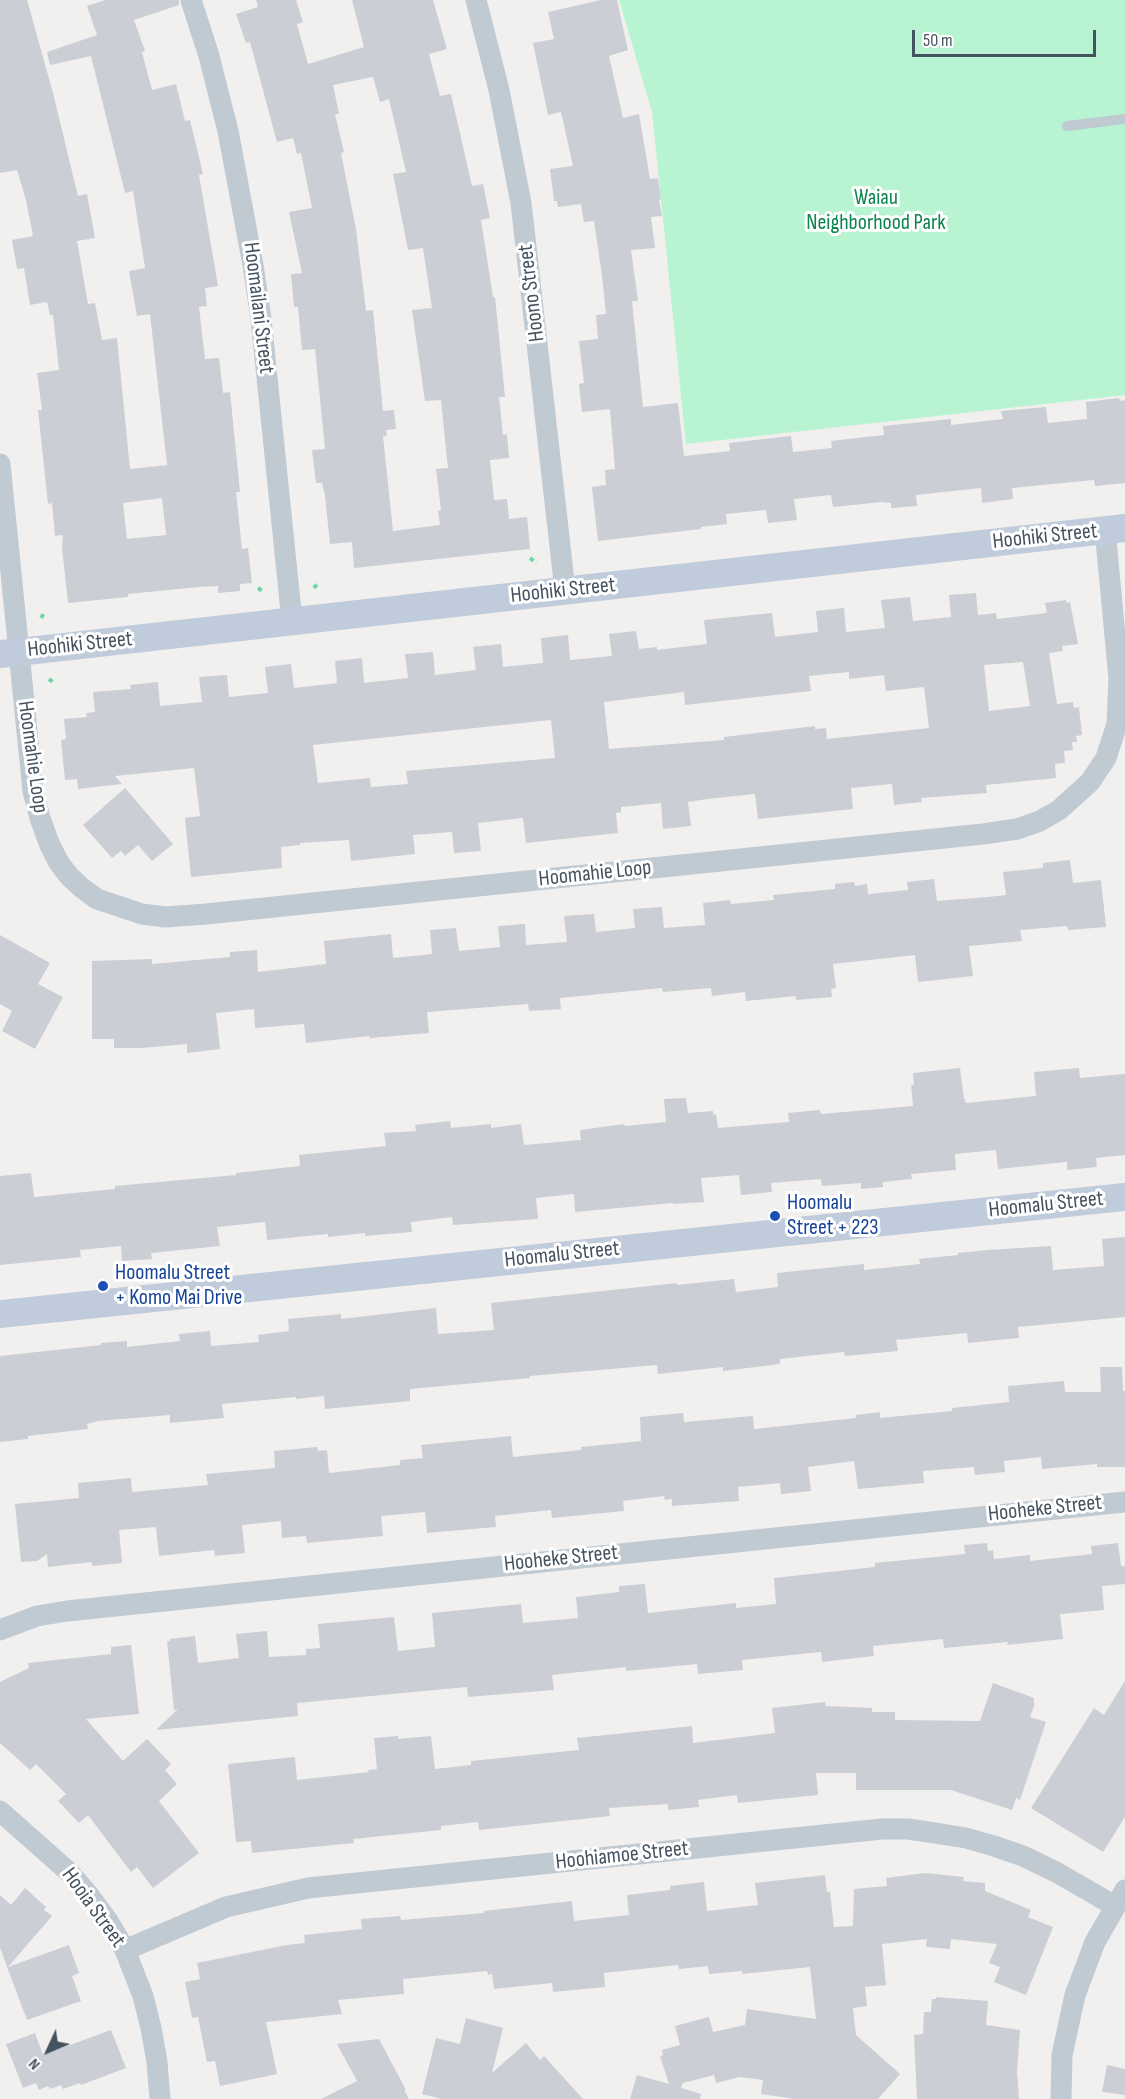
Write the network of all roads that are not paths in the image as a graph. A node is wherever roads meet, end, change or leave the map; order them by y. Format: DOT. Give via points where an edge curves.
graph roads {
  1 [pos="191,0"];
  2 [pos="476,0"];
  3 [pos="1125,119"];
  4 [pos="1067,126"];
  5 [pos="0,464"];
  6 [pos="1115,529"];
  7 [pos="565,590"];
  8 [pos="291,621"];
  9 [pos="10,653"];
  10 [pos="1125,1197"];
  11 [pos="0,1314"];
  12 [pos="1125,1502"];
  13 [pos="0,1630"];
  14 [pos="0,1811"];
  15 [pos="1120,1898"];
  16 [pos="125,1950"];
  17 [pos="160,2099"];
  18 [pos="1061,2099"];
  1 -- 8 [label="street, Hoomailani Street" via="228,131 252,256"];
  2 -- 7 [label="street, Hoono Street" via="521,203"];
  3 -- 4 [label="lane"];
  5 -- 9 [label="street, Hoomahie Loop"];
  6 -- 7 [label="street, Hoohiki Street"];
  6 -- 9 [label="street, Hoomahie Loop" via="1119,705 1106,758 1090,782 1059,810 1017,829 983,834 196,915 142,914 97,899 59,863 39,818"];
  7 -- 8 [label="street, Hoohiki Street"];
  8 -- 9 [label="street, Hoohiki Street"];
  10 -- 11 [label="street, Hoomalu Street"];
  12 -- 13 [label="street, Hooheke Street" via="67,1611 36,1616"];
  14 -- 16 [label="street, Hooia Street" via="70,1873"];
  15 -- 16 [label="street, Hoohiamoe Street" via="994,1846 909,1829 882,1829 308,1888 226,1907"];
  15 -- 18 [label="street" via="1095,1942 1075,1995 1062,2055"];
  16 -- 17 [label="street, Hooia Street" via="151,2028"];
}
